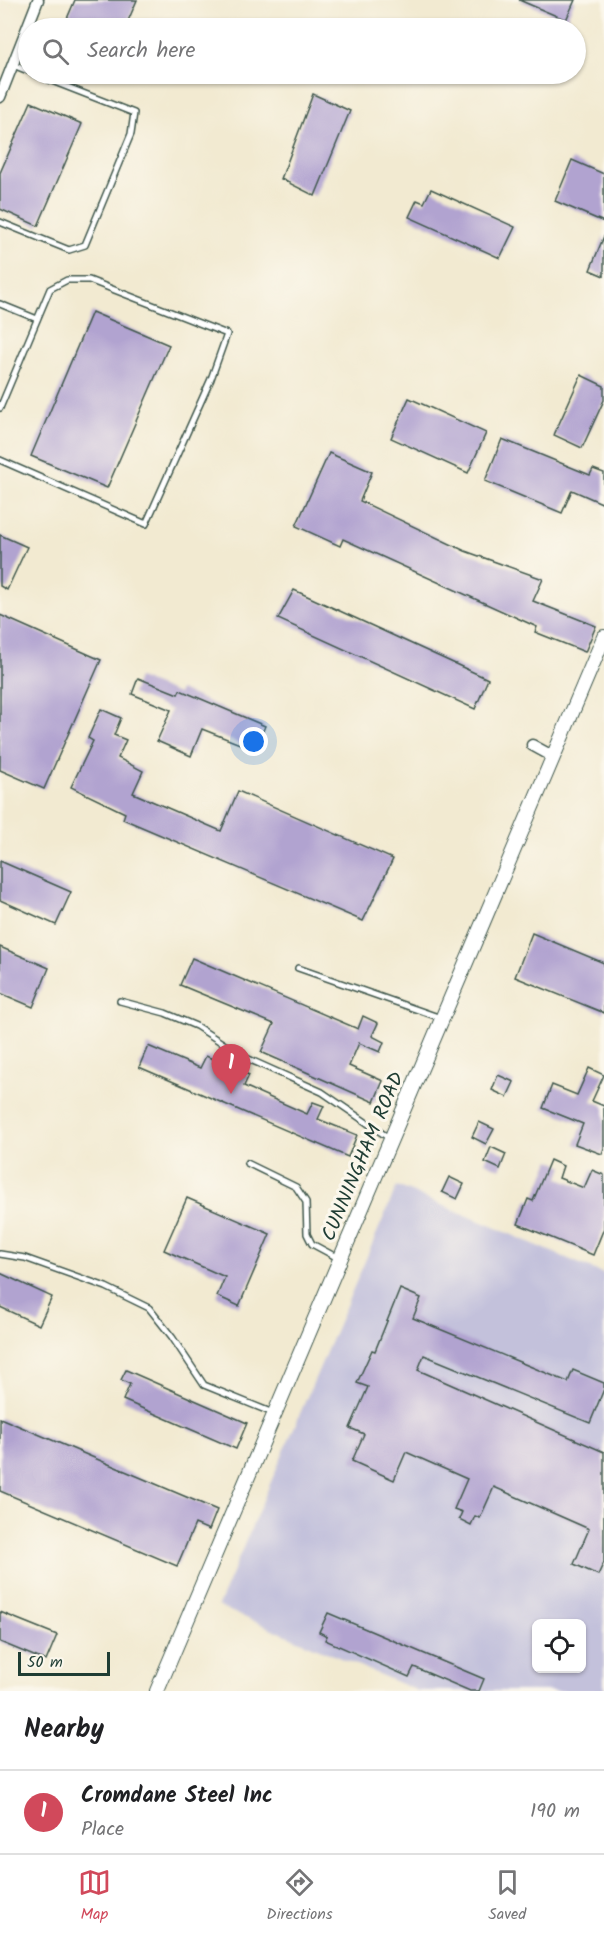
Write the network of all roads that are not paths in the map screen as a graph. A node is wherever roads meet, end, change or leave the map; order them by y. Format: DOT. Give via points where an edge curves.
graph roads {
  1 [pos="38,0"];
  2 [pos="31,18"];
  3 [pos="18,52"];
  4 [pos="13,65"];
  5 [pos="18,67"];
  6 [pos="60,84"];
  7 [pos="0,97"];
  8 [pos="0,222"];
  9 [pos="0,304"];
  10 [pos="37,319"];
  11 [pos="0,408"];
  12 [pos="0,460"];
  13 [pos="604,637"];
  14 [pos="532,745"];
  15 [pos="552,756"];
  16 [pos="298,968"];
  17 [pos="120,1001"];
  18 [pos="441,1018"];
  19 [pos="390,1139"];
  20 [pos="247,1163"];
  21 [pos="0,1254"];
  22 [pos="340,1258"];
  23 [pos="274,1414"];
  24 [pos="157,1691"];
  1 -- 2 [label="street"];
  3 -- 4 [label="street"];
  4 -- 5 [label="lane"];
  4 -- 7 [label="street"];
  6 -- 8 [label="lane" via="134,113 131,134 85,245 69,250"];
  9 -- 10 [label="lane"];
  10 -- 11 [label="lane"];
  10 -- 12 [label="lane" via="50,289 67,280 89,280 227,334 146,524"];
  13 -- 15 [label="street, CUNNINGHAM ROAD"];
  14 -- 15 [label="street"];
  15 -- 18 [label="street, CUNNINGHAM ROAD"];
  16 -- 18 [label="lane"];
  17 -- 19 [label="lane" via="165,1012 196,1026 244,1057 321,1092"];
  18 -- 19 [label="street, CUNNINGHAM ROAD"];
  19 -- 22 [label="street, CUNNINGHAM ROAD"];
  20 -- 22 [label="lane" via="296,1186 306,1202 307,1234 312,1244"];
  21 -- 23 [label="lane" via="25,1258 106,1287 149,1308 204,1385"];
  22 -- 23 [label="street, CUNNINGHAM ROAD"];
  23 -- 24 [label="street, CUNNINGHAM ROAD"];
}
